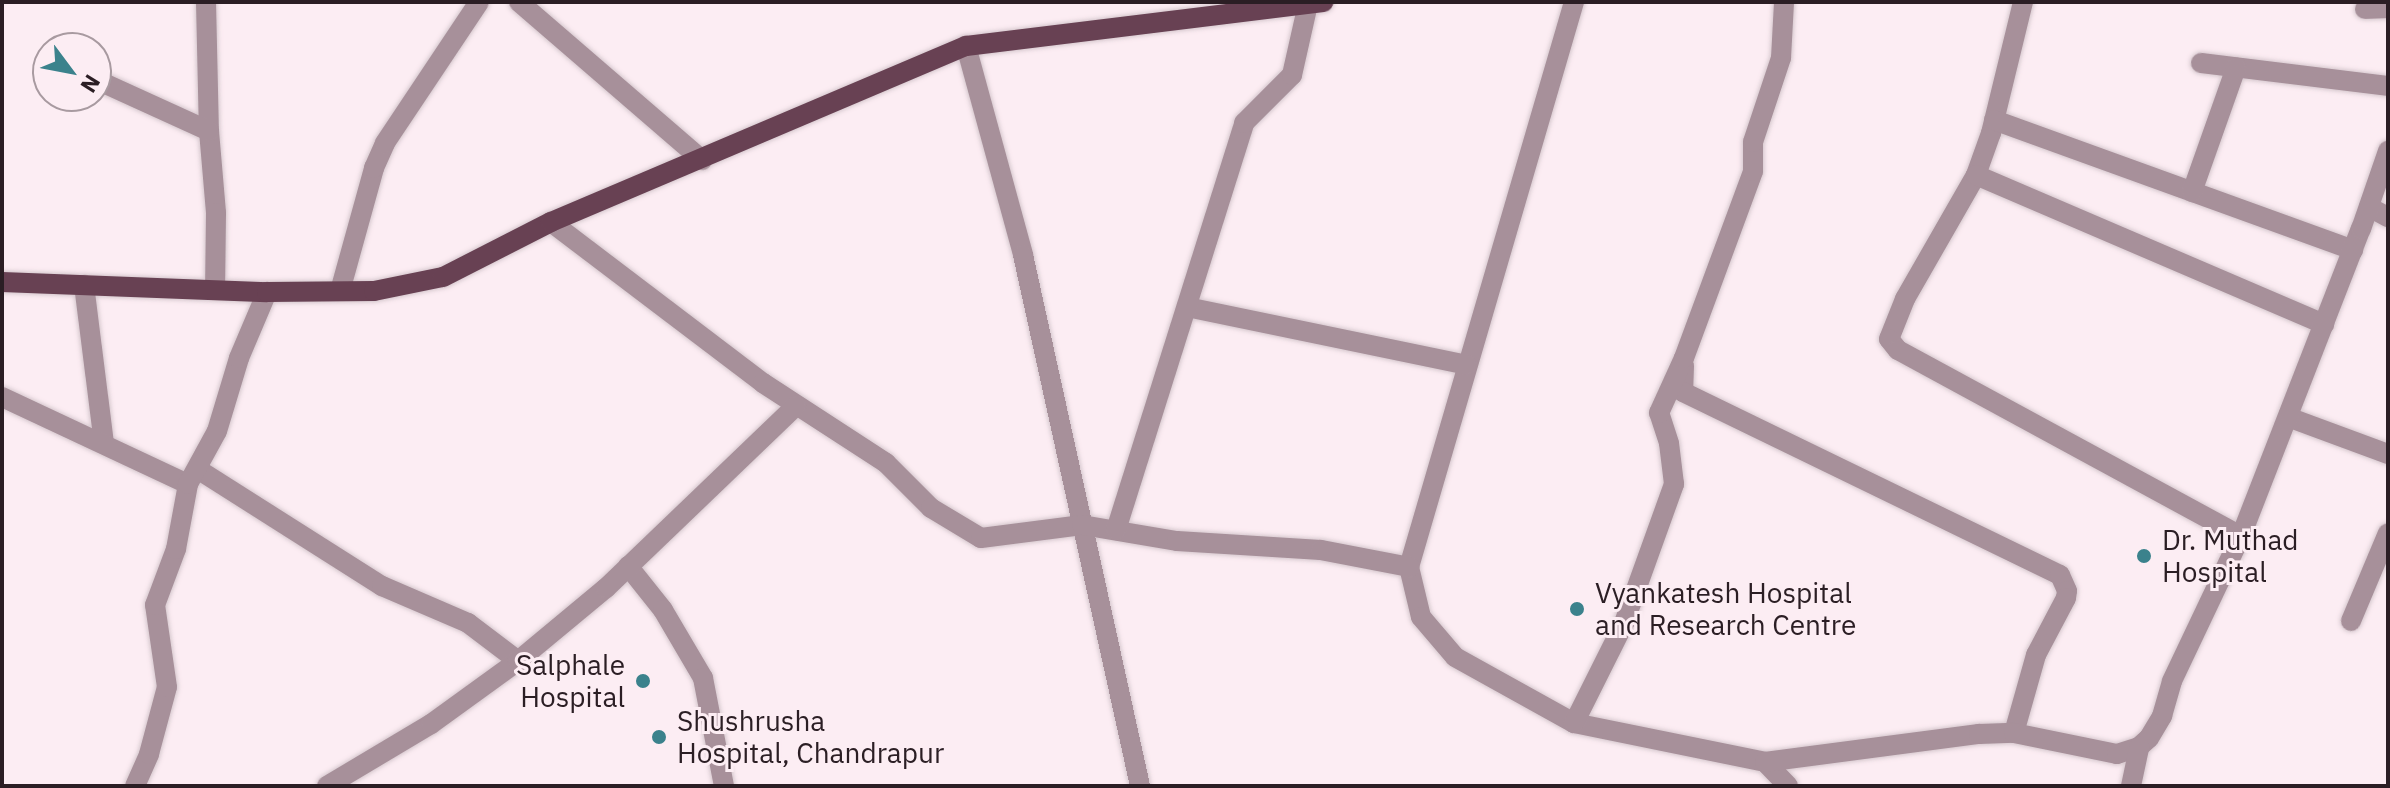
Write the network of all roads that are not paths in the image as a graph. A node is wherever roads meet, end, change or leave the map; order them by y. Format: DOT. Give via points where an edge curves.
graph roads {
  1 [pos="206,2"];
  2 [pos="479,2"];
  3 [pos="519,2"];
  4 [pos="1574,2"];
  5 [pos="1784,2"];
  6 [pos="2023,2"];
  7 [pos="1315,3"];
  8 [pos="2388,8"];
  9 [pos="2365,9"];
  10 [pos="966,46"];
  11 [pos="2201,63"];
  12 [pos="2236,68"];
  13 [pos="2388,86"];
  14 [pos="112,87"];
  15 [pos="1994,120"];
  16 [pos="209,131"];
  17 [pos="2388,151"];
  18 [pos="702,160"];
  19 [pos="1976,175"];
  20 [pos="2192,192"];
  21 [pos="2369,207"];
  22 [pos="2388,217"];
  23 [pos="551,222"];
  24 [pos="2353,250"];
  25 [pos="2,282"];
  26 [pos="84,285"];
  27 [pos="215,290"];
  28 [pos="340,291"];
  29 [pos="267,292"];
  30 [pos="1187,307"];
  31 [pos="2324,324"];
  32 [pos="1684,358"];
  33 [pos="1466,365"];
  34 [pos="2,397"];
  35 [pos="796,406"];
  36 [pos="2288,417"];
  37 [pos="104,443"];
  38 [pos="2388,454"];
  39 [pos="194,477"];
  40 [pos="1082,525"];
  41 [pos="1116,530"];
  42 [pos="2388,533"];
  43 [pos="2241,536"];
  44 [pos="628,566"];
  45 [pos="1409,567"];
  46 [pos="2351,621"];
  47 [pos="518,661"];
  48 [pos="1574,723"];
  49 [pos="2014,733"];
  50 [pos="2139,747"];
  51 [pos="1765,762"];
  52 [pos="135,786"];
  53 [pos="327,786"];
  54 [pos="724,786"];
  55 [pos="1140,786"];
  56 [pos="1788,786"];
  57 [pos="2131,786"];
  1 -- 16 [label="street"];
  2 -- 28 [label="street" via="385,143"];
  3 -- 18 [label="street"];
  4 -- 33 [label="street"];
  5 -- 32 [label="street" via="1781,58 1753,142 1753,171"];
  6 -- 15 [label="street"];
  7 -- 10 [label="main road"];
  7 -- 30 [label="street" via="1292,75 1244,123"];
  8 -- 9 [label="street"];
  10 -- 18 [label="main road"];
  10 -- 40 [label="street" via="1023,255"];
  11 -- 12 [label="street"];
  12 -- 13 [label="street"];
  12 -- 20 [label="street"];
  14 -- 16 [label="street"];
  15 -- 19 [label="street"];
  15 -- 20 [label="street"];
  16 -- 27 [label="street"];
  17 -- 21 [label="street"];
  18 -- 23 [label="main road"];
  19 -- 31 [label="street"];
  19 -- 43 [label="street" via="1905,299 1889,339 1898,350"];
  20 -- 24 [label="street"];
  21 -- 22 [label="street"];
  21 -- 24 [label="street"];
  23 -- 28 [label="main road" via="443,277 374,291"];
  23 -- 35 [label="street"];
  24 -- 31 [label="street"];
  25 -- 26 [label="main road"];
  26 -- 27 [label="main road"];
  26 -- 37 [label="street"];
  27 -- 29 [label="main road"];
  28 -- 29 [label="main road"];
  29 -- 39 [label="street" via="239,358 217,431"];
  30 -- 33 [label="street"];
  30 -- 41 [label="street"];
  31 -- 36 [label="street"];
  32 -- 48 [label="street" via="1659,413 1674,484 1624,623"];
  32 -- 49 [label="street" via="1683,392 2060,575 2066,598 2036,655"];
  33 -- 45 [label="street"];
  34 -- 37 [label="street"];
  35 -- 40 [label="street" via="886,463 931,508 981,538"];
  35 -- 44 [label="street"];
  36 -- 38 [label="street"];
  36 -- 43 [label="street"];
  37 -- 39 [label="street"];
  39 -- 47 [label="street" via="382,586 468,623"];
  39 -- 52 [label="street" via="155,605 167,687"];
  40 -- 41 [label="street"];
  40 -- 55 [label="street"];
  41 -- 45 [label="street" via="1177,541 1321,550"];
  42 -- 46 [label="street"];
  43 -- 50 [label="street" via="2172,681 2162,716"];
  44 -- 47 [label="street"];
  44 -- 54 [label="street" via="663,610 703,678"];
  45 -- 48 [label="street" via="1421,617 1455,657"];
  47 -- 53 [label="street" via="431,724"];
  48 -- 51 [label="street"];
  49 -- 50 [label="street" via="2117,754"];
  49 -- 51 [label="street" via="1956,735"];
  50 -- 57 [label="street"];
  51 -- 56 [label="street"];
}
